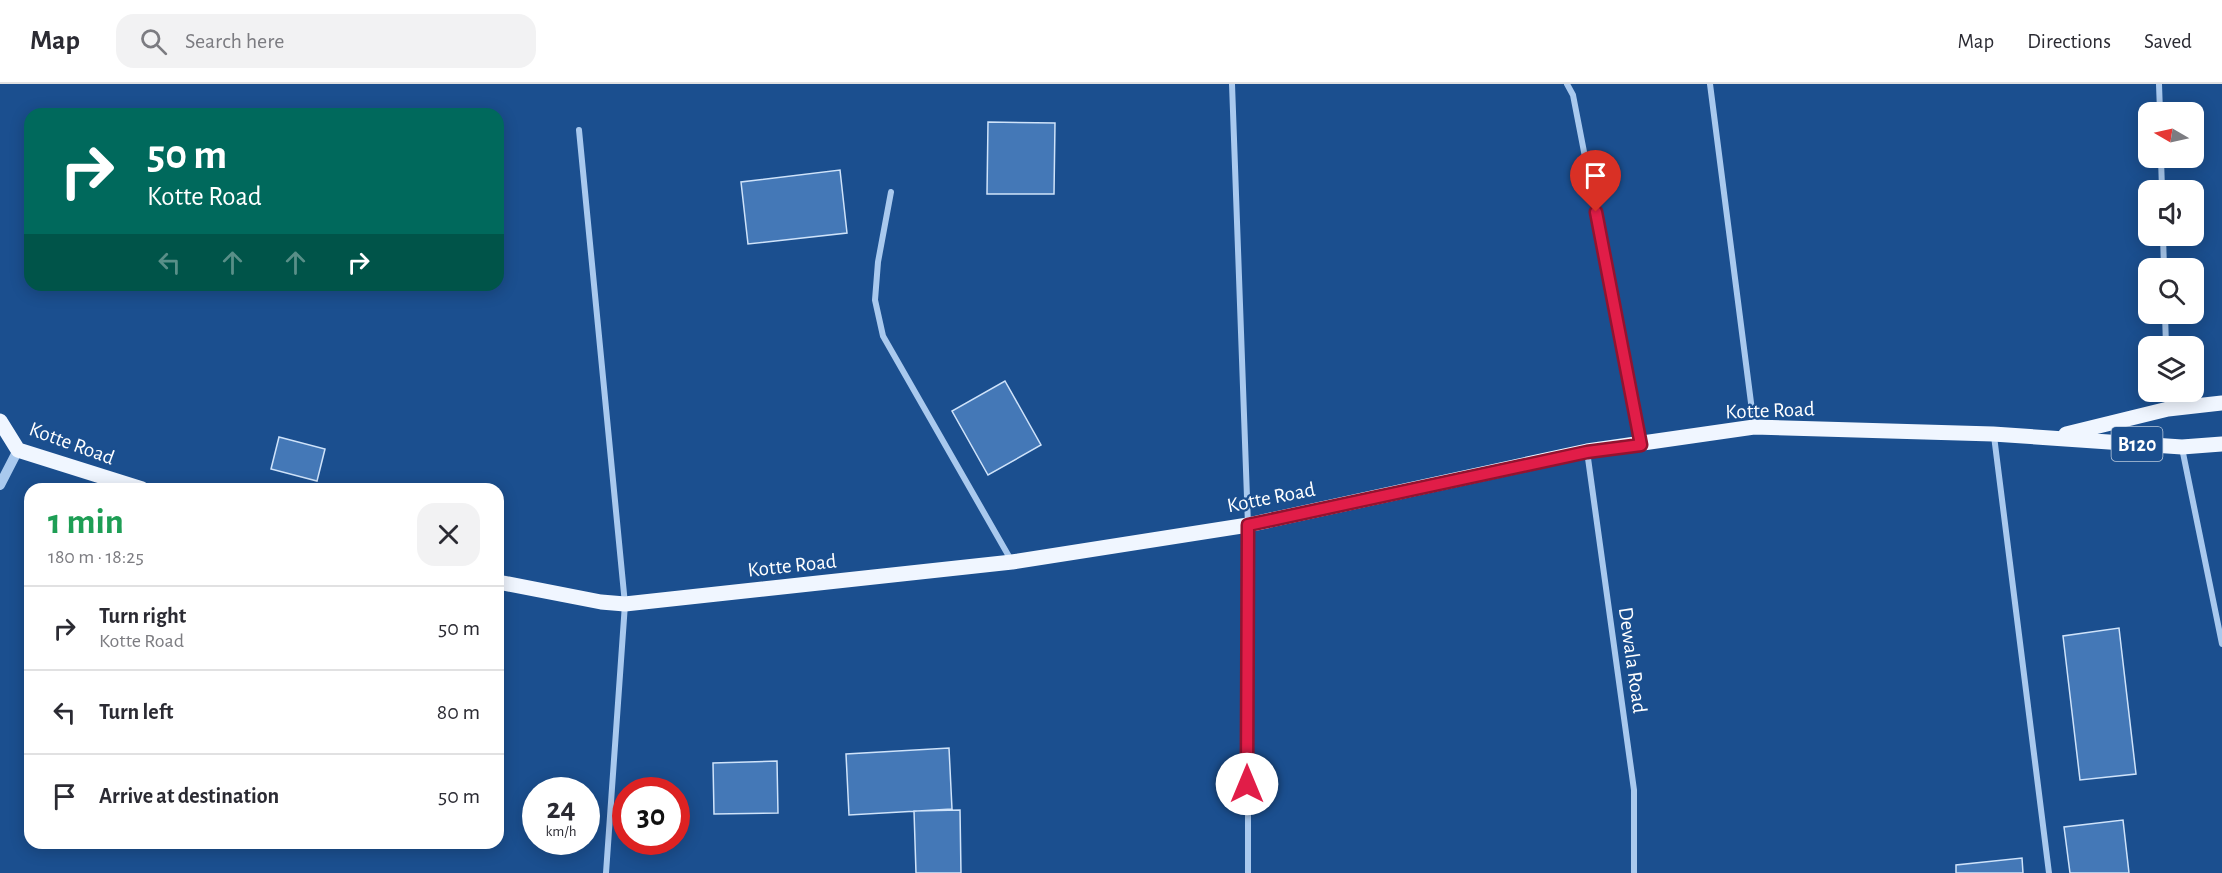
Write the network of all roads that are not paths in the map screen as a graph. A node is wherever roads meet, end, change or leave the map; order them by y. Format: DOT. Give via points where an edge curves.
graph roads {
  1 [pos="1232,84"];
  2 [pos="1567,84"];
  3 [pos="1710,84"];
  4 [pos="2159,84"];
  5 [pos="2160,102"];
  6 [pos="579,130"];
  7 [pos="891,192"];
  8 [pos="2168,402"];
  9 [pos="2222,403"];
  10 [pos="2168,409"];
  11 [pos="0,421"];
  12 [pos="1754,428"];
  13 [pos="1993,434"];
  14 [pos="2052,437"];
  15 [pos="2222,444"];
  16 [pos="1641,445"];
  17 [pos="2182,447"];
  18 [pos="18,450"];
  19 [pos="1587,452"];
  20 [pos="123,483"];
  21 [pos="0,485"];
  22 [pos="1248,525"];
  23 [pos="1012,562"];
  24 [pos="504,583"];
  25 [pos="625,604"];
  26 [pos="2222,644"];
  27 [pos="606,873"];
  28 [pos="1248,873"];
  29 [pos="1634,873"];
  30 [pos="2049,873"];
  1 -- 22 [label="street"];
  2 -- 16 [label="street" via="1574,95"];
  3 -- 12 [label="street"];
  4 -- 5 [label="street"];
  6 -- 25 [label="street"];
  7 -- 23 [label="street" via="875,300 883,336"];
  8 -- 10 [label="street"];
  9 -- 10 [label="main road, Kotte Road / B120"];
  10 -- 14 [label="main road, Kotte Road / B120"];
  11 -- 18 [label="main road, Kotte Road"];
  12 -- 13 [label="main road, Kotte Road / B120"];
  12 -- 16 [label="main road, Kotte Road / B120"];
  13 -- 14 [label="main road, Kotte Road / B120"];
  13 -- 30 [label="street"];
  14 -- 17 [label="main road, Kotte Road / B120"];
  15 -- 17 [label="main road, Kotte Road / B120"];
  16 -- 19 [label="main road, Kotte Road / B120"];
  17 -- 26 [label="street"];
  18 -- 20 [label="main road, Kotte Road"];
  18 -- 21 [label="street"];
  19 -- 22 [label="main road, Kotte Road / B120"];
  19 -- 29 [label="street, Dewala Road" via="1634,790"];
  22 -- 23 [label="main road, Kotte Road / B120"];
  22 -- 28 [label="street"];
  23 -- 25 [label="main road, Kotte Road / B120"];
  24 -- 25 [label="main road, Kotte Road / B120"];
  25 -- 27 [label="street"];
}
